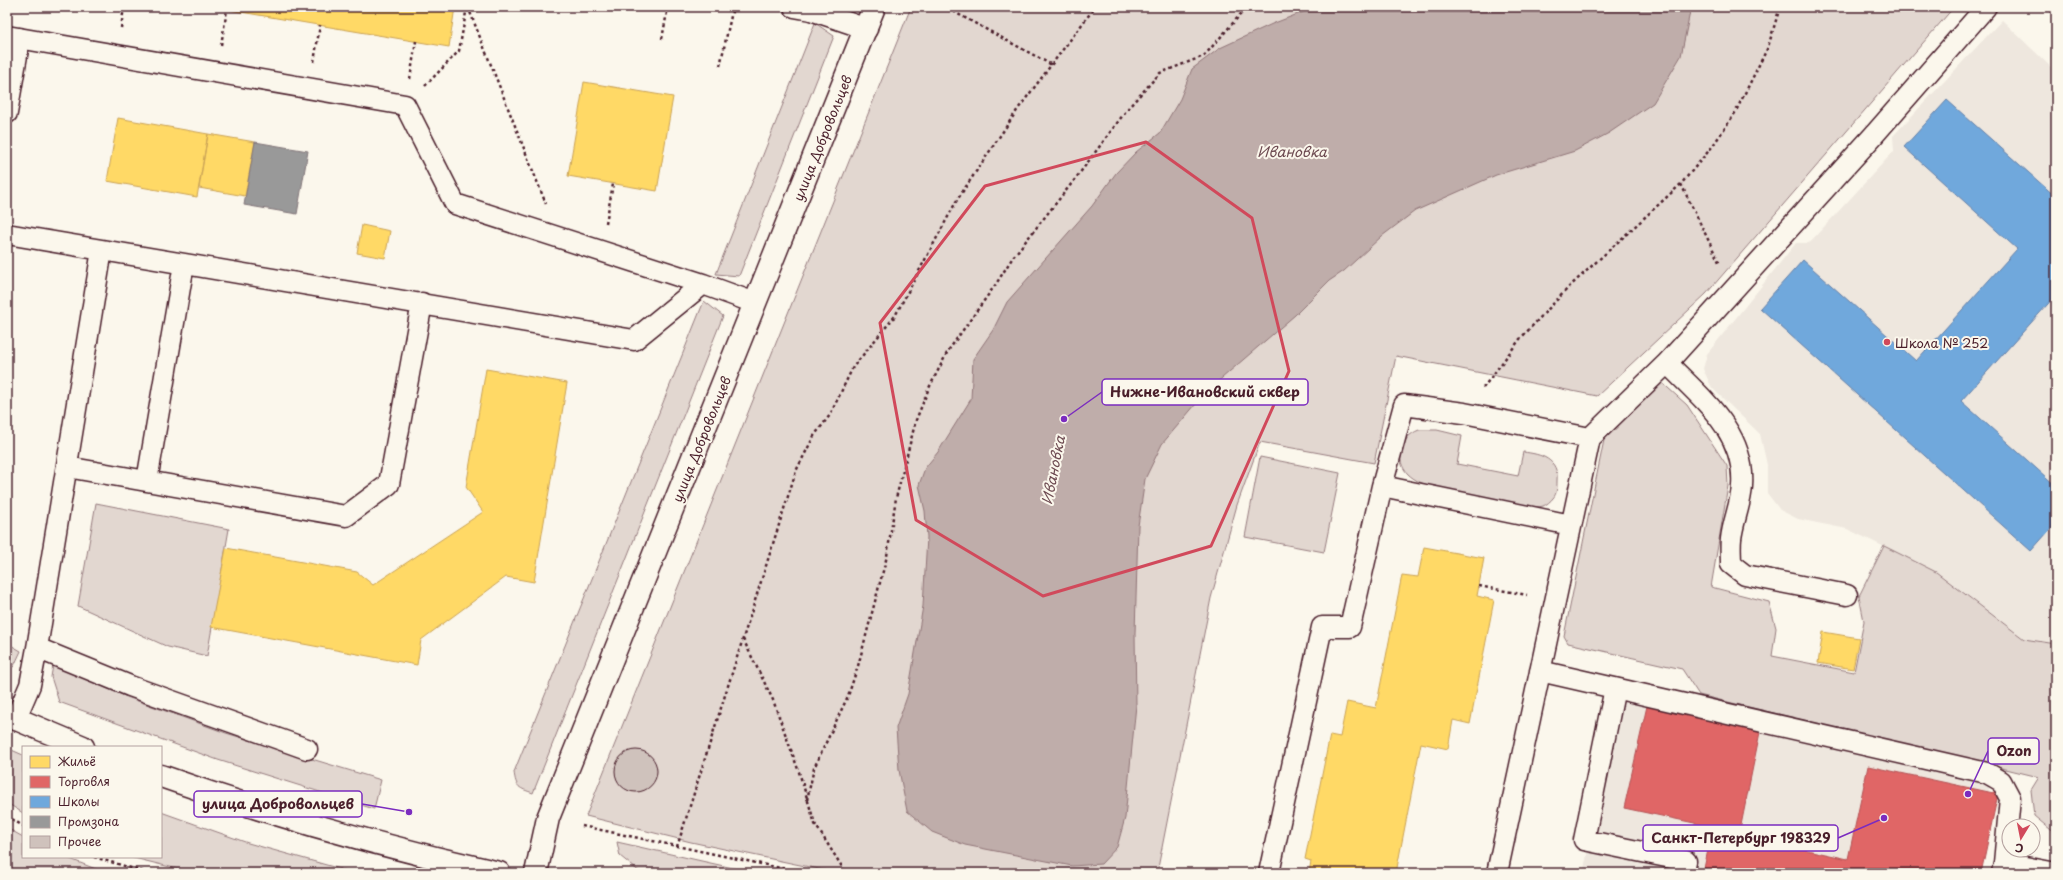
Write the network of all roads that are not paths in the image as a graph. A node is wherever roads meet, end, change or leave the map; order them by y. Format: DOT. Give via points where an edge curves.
graph roads {
  1 [pos="794,7"];
  2 [pos="874,7"];
  3 [pos="1986,7"];
  4 [pos="866,29"];
  5 [pos="14,37"];
  6 [pos="11,64"];
  7 [pos="7,113"];
  8 [pos="7,234"];
  9 [pos="102,250"];
  10 [pos="184,264"];
  11 [pos="703,284"];
  12 [pos="755,303"];
  13 [pos="422,304"];
  14 [pos="1667,363"];
  15 [pos="1590,438"];
  16 [pos="67,467"];
  17 [pos="147,481"];
  18 [pos="1382,486"];
  19 [pos="1571,525"];
  20 [pos="1847,595"];
  21 [pos="37,648"];
  22 [pos="1540,671"];
  23 [pos="1615,688"];
  24 [pos="11,717"];
  25 [pos="81,746"];
  26 [pos="307,749"];
  27 [pos="162,776"];
  28 [pos="2003,868"];
  29 [pos="498,873"];
  30 [pos="536,873"];
  31 [pos="1269,873"];
  32 [pos="1497,873"];
  33 [pos="1683,873"];
  34 [pos="2056,873"];
  1 -- 4 [label="lane" via="812,10"];
  2 -- 4 [label="street, улица Добровольцев"];
  3 -- 14 [label="lane"];
  4 -- 12 [label="street, улица Добровольцев"];
  5 -- 6 [label="lane"];
  5 -- 11 [label="lane" via="405,105 455,204"];
  6 -- 7 [label="lane"];
  8 -- 9 [label="lane"];
  9 -- 10 [label="lane"];
  9 -- 16 [label="lane"];
  10 -- 13 [label="lane"];
  10 -- 17 [label="lane"];
  11 -- 12 [label="lane"];
  11 -- 13 [label="lane" via="634,340"];
  12 -- 30 [label="street, улица Добровольцев" via="548,818"];
  13 -- 17 [label="lane" via="389,484 346,516"];
  14 -- 15 [label="lane"];
  14 -- 20 [label="lane" via="1721,418 1735,443 1742,465 1742,487 1731,540 1731,564 1746,575"];
  15 -- 18 [label="lane" via="1464,413 1404,405"];
  15 -- 19 [label="lane"];
  16 -- 17 [label="lane"];
  16 -- 21 [label="lane"];
  18 -- 19 [label="lane"];
  18 -- 31 [label="lane" via="1350,627 1322,627"];
  19 -- 22 [label="lane"];
  21 -- 24 [label="lane" via="30,685"];
  21 -- 26 [label="lane" via="130,686"];
  22 -- 23 [label="lane"];
  22 -- 32 [label="lane"];
  23 -- 28 [label="lane" via="1987,773 2001,781 2010,798"];
  23 -- 33 [label="lane" via="1584,840 1686,861"];
  24 -- 25 [label="street"];
  27 -- 29 [label="street" via="392,848"];
  28 -- 34 [label="lane"];
}
